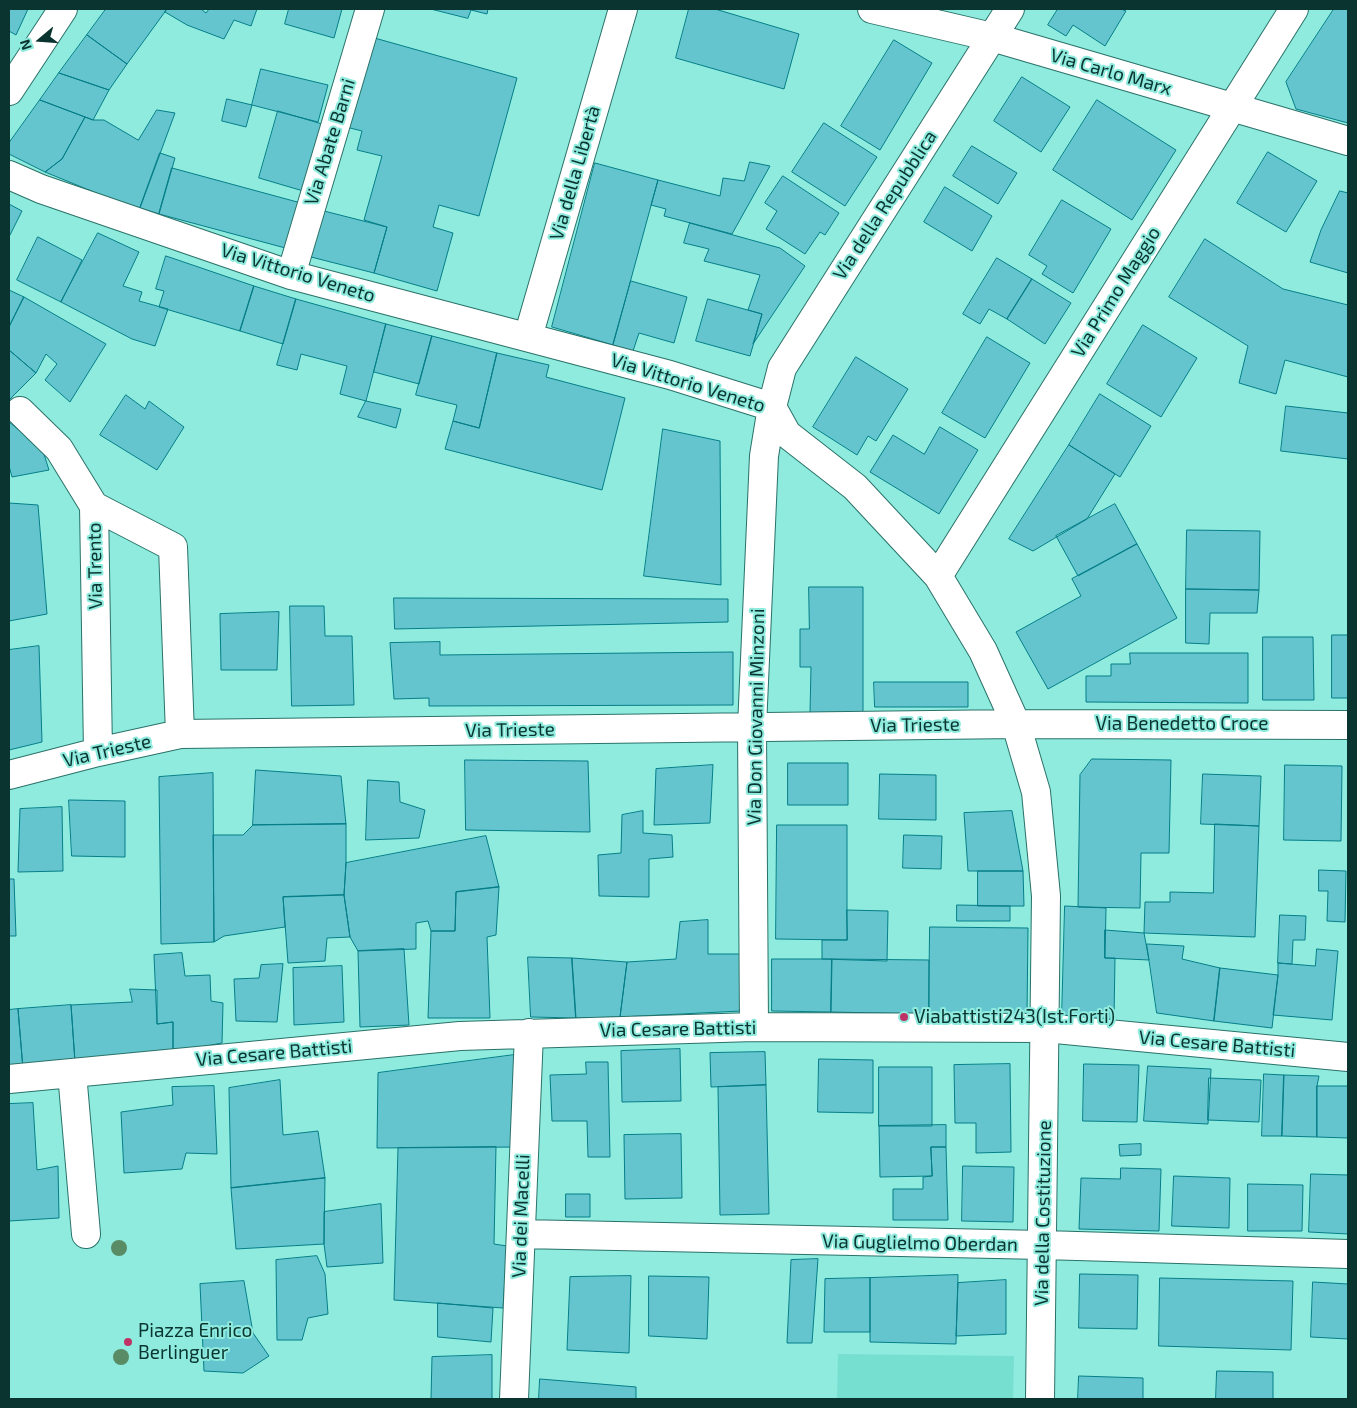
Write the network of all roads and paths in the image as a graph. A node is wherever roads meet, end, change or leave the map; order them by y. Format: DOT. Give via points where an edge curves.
graph roads {
  1 [pos="63,9"];
  2 [pos="370,9"];
  3 [pos="623,9"];
  4 [pos="872,9"];
  5 [pos="1010,9"];
  6 [pos="1294,9"];
  7 [pos="992,37"];
  8 [pos="9,91"];
  9 [pos="1232,108"];
  10 [pos="1348,142"];
  11 [pos="9,174"];
  12 [pos="291,275"];
  13 [pos="528,337"];
  14 [pos="772,407"];
  15 [pos="20,411"];
  16 [pos="94,506"];
  17 [pos="938,576"];
  18 [pos="1016,724"];
  19 [pos="1348,725"];
  20 [pos="752,727"];
  21 [pos="180,734"];
  22 [pos="98,752"];
  23 [pos="9,775"];
  24 [pos="754,1027"];
  25 [pos="1045,1028"];
  26 [pos="529,1033"];
  27 [pos="1348,1057"];
  28 [pos="72,1073"];
  29 [pos="9,1079"];
  30 [pos="86,1234"];
  31 [pos="521,1234"];
  32 [pos="1043,1245"];
  33 [pos="1348,1254"];
  34 [pos="514,1399"];
  35 [pos="1040,1399"];
  1 -- 8 [label="street"];
  2 -- 12 [label="street, Via Abate Barni"];
  3 -- 13 [label="street, Via della Libertà"];
  4 -- 7 [label="street, Via Carlo Marx"];
  5 -- 7 [label="street, Via della Repubblica"];
  6 -- 9 [label="street, Via Primo Maggio"];
  7 -- 9 [label="street, Via Carlo Marx"];
  7 -- 14 [label="street, Via della Repubblica" via="782,368"];
  9 -- 10 [label="street, Via Carlo Marx"];
  9 -- 17 [label="street, Via Primo Maggio"];
  11 -- 12 [label="street, Via Vittorio Veneto" via="41,189"];
  12 -- 13 [label="street, Via Vittorio Veneto"];
  13 -- 14 [label="street, Via Vittorio Veneto" via="670,375"];
  14 -- 17 [label="street, Via Vittorio Veneto" via="787,434 855,487"];
  14 -- 20 [label="street, Via Don Giovanni Minzoni" via="764,456"];
  15 -- 16 [label="street" via="59,449"];
  16 -- 21 [label="street, Via Trento" via="174,547"];
  16 -- 22 [label="street, Via Trento"];
  17 -- 18 [label="street, Via Vittorio Veneto" via="983,650"];
  18 -- 19 [label="street, Via Benedetto Croce"];
  18 -- 20 [label="street, Via Trieste"];
  18 -- 25 [label="street, Via Vittorio Veneto" via="1036,792 1046,896"];
  20 -- 21 [label="street, Via Trieste"];
  20 -- 24 [label="street, Via Don Giovanni Minzoni"];
  21 -- 22 [label="street, Via Trieste"];
  22 -- 23 [label="street, Via Trieste"];
  24 -- 25 [label="street, Via Cesare Battisti"];
  24 -- 26 [label="street, Via Cesare Battisti"];
  25 -- 27 [label="street, Via Cesare Battisti"];
  25 -- 32 [label="street, Via della Costituzione"];
  26 -- 28 [label="street, Via Cesare Battisti" via="460,1036"];
  26 -- 31 [label="street, Via dei Macelli"];
  28 -- 29 [label="street, Via Cesare Battisti"];
  28 -- 30 [label="street"];
  31 -- 32 [label="street, Via Guglielmo Oberdan"];
  31 -- 34 [label="street, Via dei Macelli"];
  32 -- 33 [label="street, Via Guglielmo Oberdan"];
  32 -- 35 [label="street, Via della Costituzione"];
}
